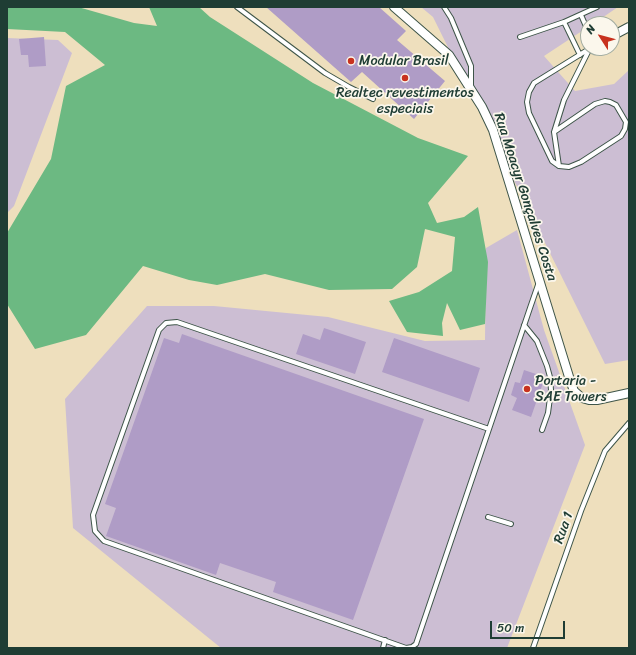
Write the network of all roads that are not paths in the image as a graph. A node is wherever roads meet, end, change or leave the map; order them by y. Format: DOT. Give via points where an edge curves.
graph roads {
  1 [pos="237,7"];
  2 [pos="394,7"];
  3 [pos="444,7"];
  4 [pos="597,7"];
  5 [pos="581,15"];
  6 [pos="564,22"];
  7 [pos="629,27"];
  8 [pos="620,32"];
  9 [pos="520,37"];
  10 [pos="580,55"];
  11 [pos="586,56"];
  12 [pos="471,88"];
  13 [pos="373,99"];
  14 [pos="554,132"];
  15 [pos="559,166"];
  16 [pos="539,282"];
  17 [pos="524,326"];
  18 [pos="629,393"];
  19 [pos="629,423"];
  20 [pos="489,429"];
  21 [pos="542,430"];
  22 [pos="488,517"];
  23 [pos="511,524"];
  24 [pos="386,640"];
  25 [pos="383,648"];
  26 [pos="533,648"];
  1 -- 13 [label="lane" via="325,73"];
  2 -- 12 [label="street, Rua Moacyr Gonçalves Costa" via="449,55"];
  3 -- 12 [label="lane" via="471,66"];
  4 -- 5 [label="lane"];
  5 -- 6 [label="lane"];
  6 -- 9 [label="lane"];
  6 -- 10 [label="lane"];
  7 -- 8 [label="street"];
  10 -- 15 [label="lane" via="534,83 527,102 529,113 552,161"];
  11 -- 14 [label="lane" via="564,100"];
  12 -- 16 [label="street, Rua Moacyr Gonçalves Costa" via="493,130"];
  14 -- 15 [label="lane"];
  14 -- 15 [label="lane" via="595,104 605,101 616,105 626,122 621,136 581,162 569,167"];
  16 -- 17 [label="lane"];
  16 -- 18 [label="street, Rua Moacyr Gonçalves Costa" via="574,390 582,398 597,400"];
  17 -- 20 [label="lane"];
  17 -- 21 [label="lane" via="537,341 550,377 548,413"];
  19 -- 26 [label="lane, Rua 1" via="605,452"];
  20 -- 24 [label="lane" via="416,644 406,648"];
  20 -- 24 [label="lane" via="176,322 166,323 159,330 93,515 95,531 104,542"];
  22 -- 23 [label="lane"];
  24 -- 25 [label="lane"];
}
